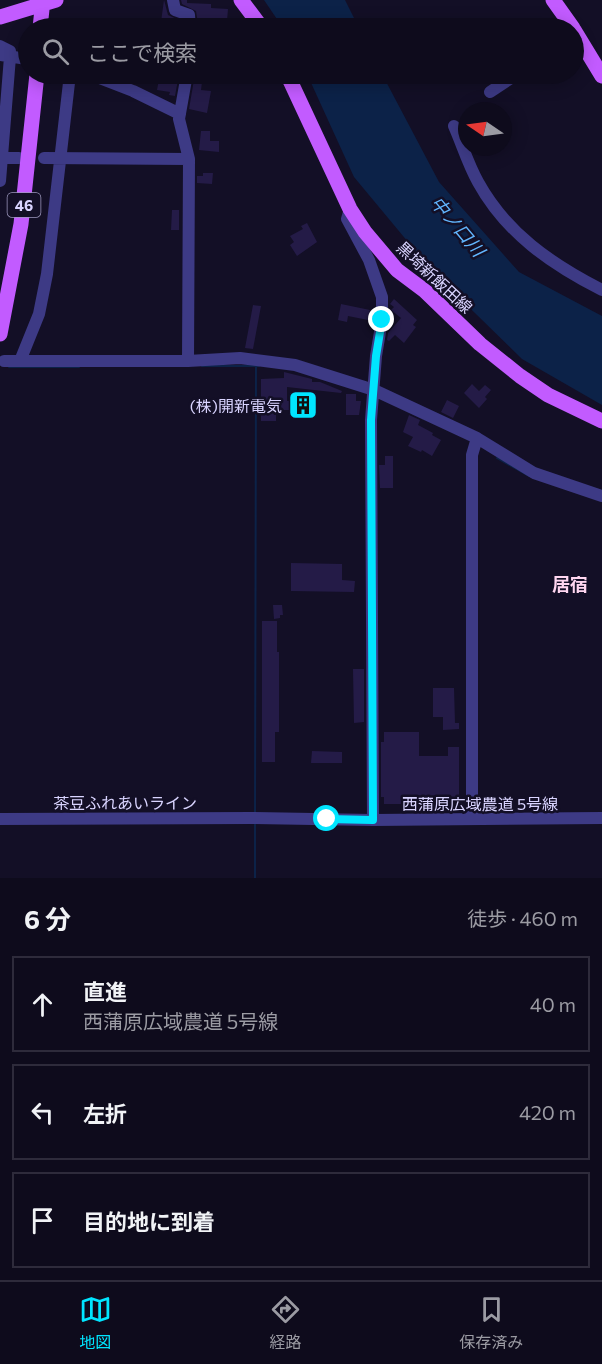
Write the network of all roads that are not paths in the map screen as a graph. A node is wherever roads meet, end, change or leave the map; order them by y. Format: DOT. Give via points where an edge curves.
graph roads {
  1 [pos="173,0"];
  2 [pos="241,0"];
  3 [pos="553,0"];
  4 [pos="47,2"];
  5 [pos="0,17"];
  6 [pos="43,18"];
  7 [pos="189,18"];
  8 [pos="254,18"];
  9 [pos="565,18"];
  10 [pos="0,46"];
  11 [pos="584,47"];
  12 [pos="5,56"];
  13 [pos="602,76"];
  14 [pos="36,84"];
  15 [pos="69,84"];
  16 [pos="114,84"];
  17 [pos="185,84"];
  18 [pos="292,84"];
  19 [pos="502,84"];
  20 [pos="490,92"];
  21 [pos="180,114"];
  22 [pos="454,126"];
  23 [pos="1,158"];
  24 [pos="19,158"];
  25 [pos="44,158"];
  26 [pos="60,158"];
  27 [pos="189,159"];
  28 [pos="0,181"];
  29 [pos="350,209"];
  30 [pos="602,290"];
  31 [pos="0,334"];
  32 [pos="4,361"];
  33 [pos="20,361"];
  34 [pos="188,361"];
  35 [pos="374,390"];
  36 [pos="602,421"];
  37 [pos="477,438"];
  38 [pos="602,496"];
  39 [pos="250,818"];
  40 [pos="602,818"];
  41 [pos="0,819"];
  42 [pos="472,819"];
  43 [pos="373,820"];
  1 -- 7 [label="street" via="174,10"];
  2 -- 8 [label="main road"];
  3 -- 9 [label="main road"];
  4 -- 5 [label="main road"];
  4 -- 6 [label="main road"];
  10 -- 12 [label="street" via="10,51"];
  11 -- 13 [label="main road"];
  12 -- 23 [label="street"];
  14 -- 31 [label="main road, 46" via="21,224"];
  15 -- 26 [label="street"];
  16 -- 21 [label="street"];
  17 -- 21 [label="street"];
  18 -- 29 [label="main road, 黒埼新飯田線"];
  19 -- 20 [label="street"];
  21 -- 27 [label="street"];
  22 -- 30 [label="street" via="478,182 507,224 555,265"];
  23 -- 24 [label="street"];
  23 -- 28 [label="street"];
  25 -- 26 [label="street"];
  26 -- 27 [label="street"];
  26 -- 33 [label="street" via="47,274 39,314"];
  27 -- 34 [label="street"];
  29 -- 35 [label="street" via="347,219 369,260 382,297"];
  29 -- 36 [label="main road, 黒埼新飯田線" via="397,270 480,344 548,395"];
  32 -- 33 [label="street"];
  33 -- 34 [label="street"];
  34 -- 35 [label="street" via="240,358 295,365"];
  35 -- 37 [label="street"];
  35 -- 43 [label="street"];
  37 -- 38 [label="street" via="534,473"];
  37 -- 42 [label="street" via="472,455"];
  39 -- 41 [label="street, 茶豆ふれあいライン"];
  39 -- 43 [label="street, 西蒲原広域農道 5号線"];
  40 -- 42 [label="street, 西蒲原広域農道 5号線"];
  42 -- 43 [label="street, 西蒲原広域農道 5号線"];
}
